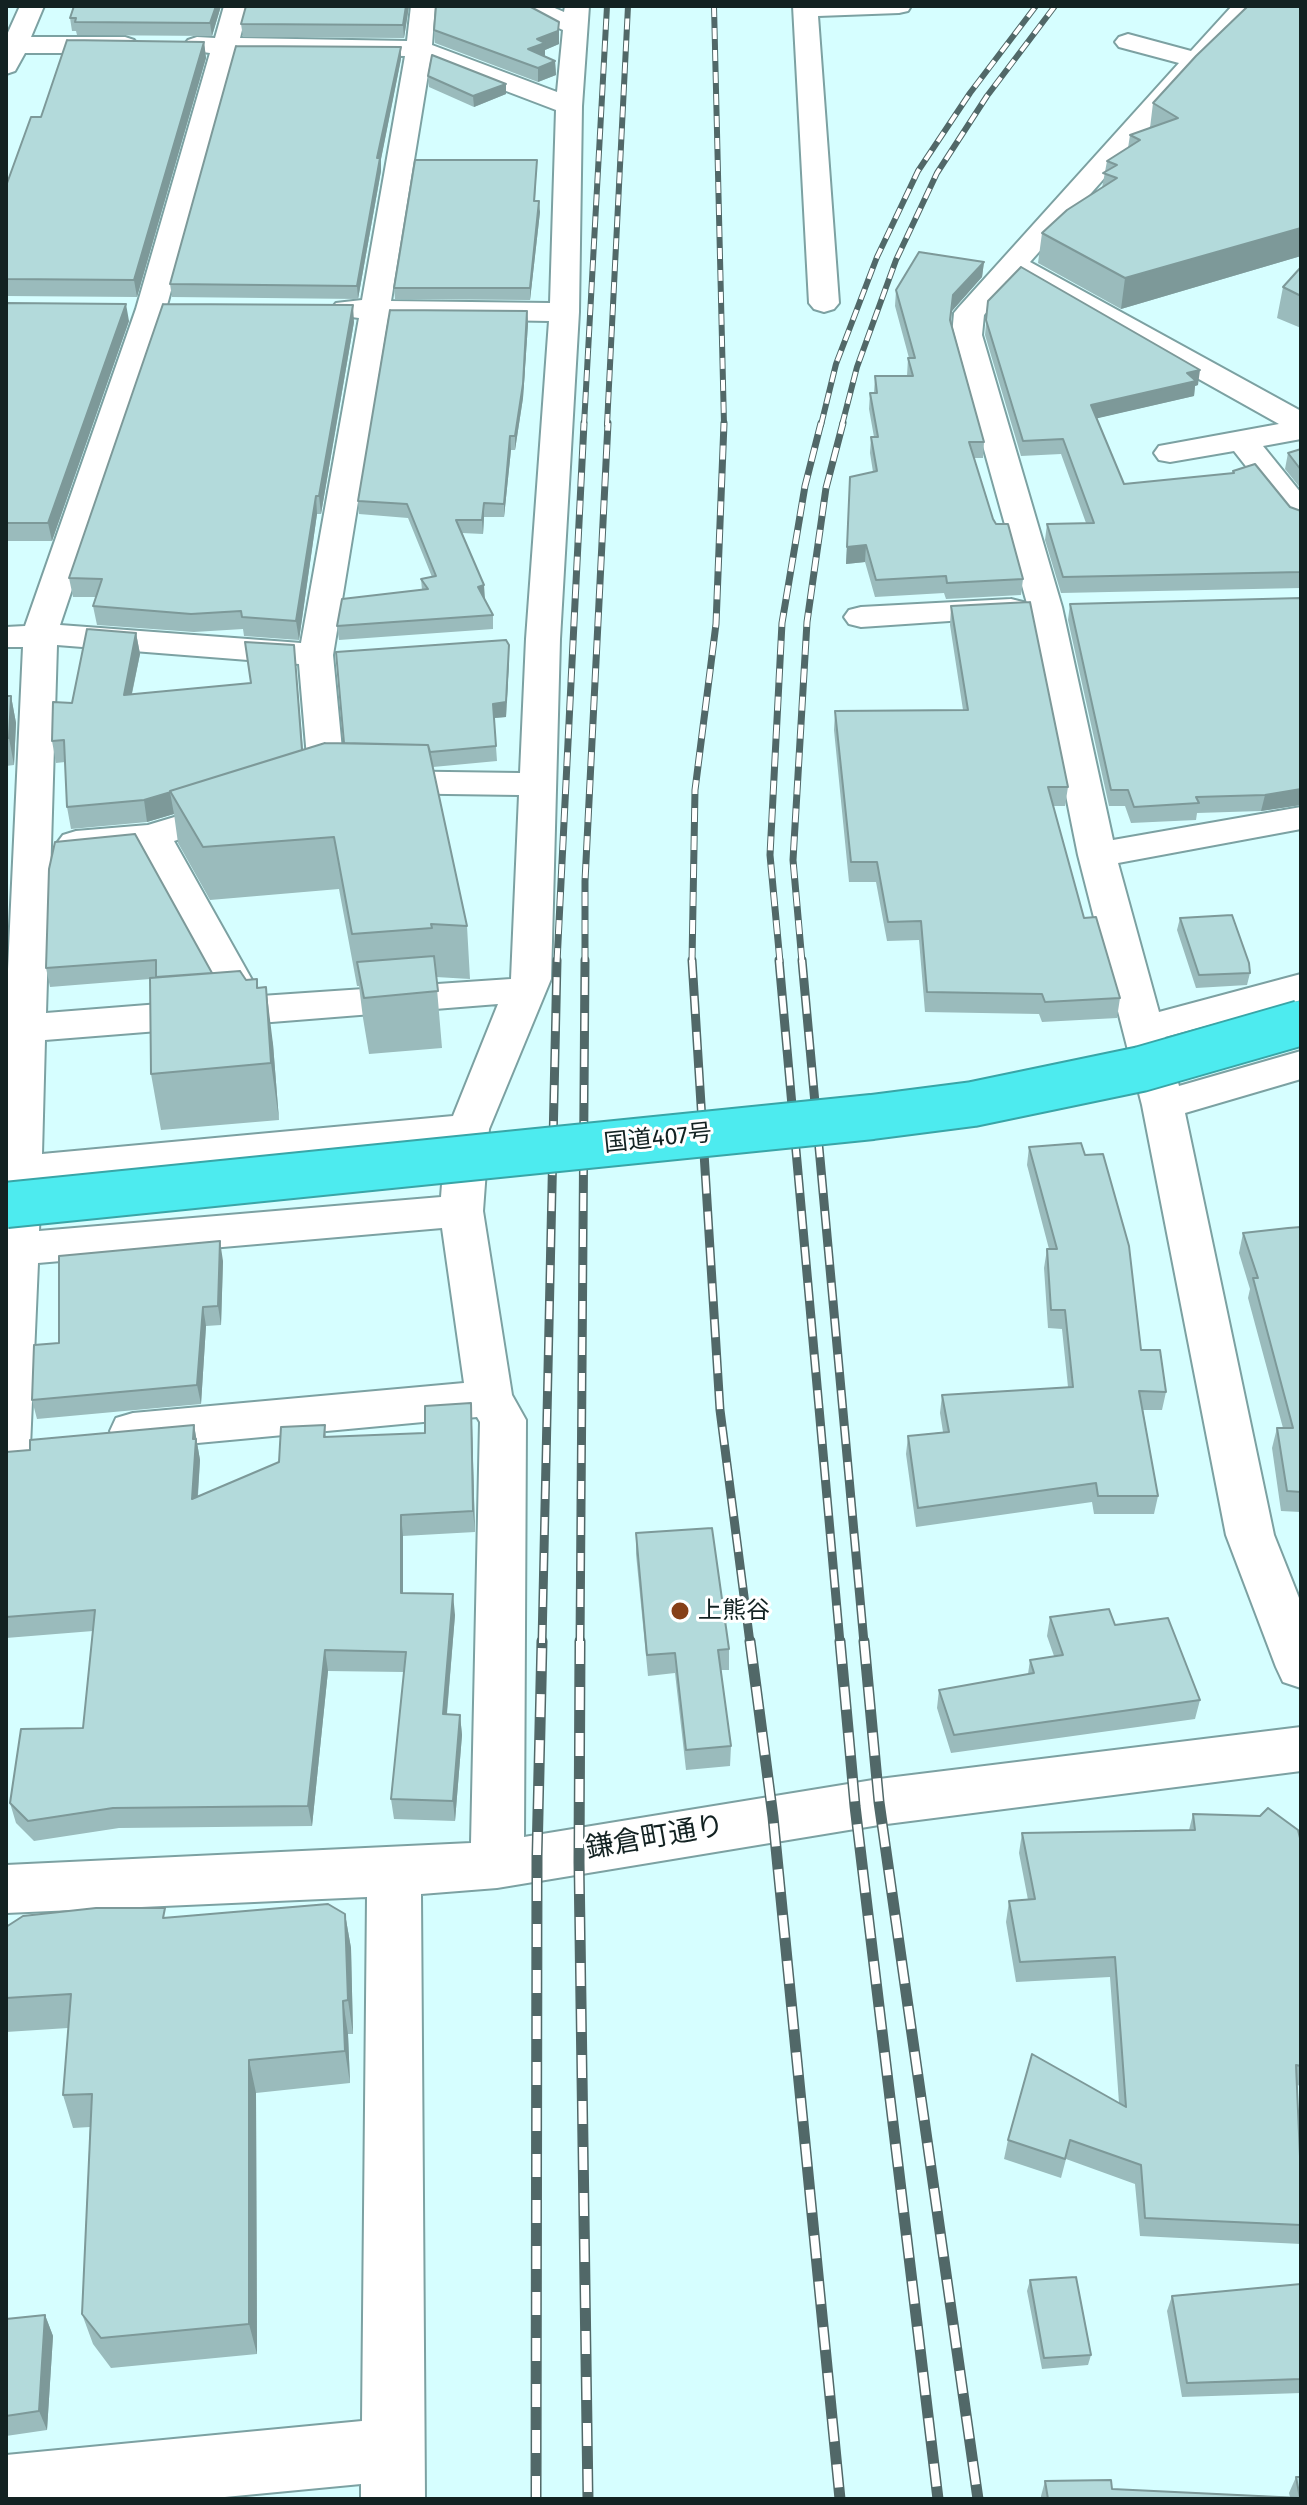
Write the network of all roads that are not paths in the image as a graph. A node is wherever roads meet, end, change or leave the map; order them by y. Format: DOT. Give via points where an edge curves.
graph roads {
  1 [pos="32,6"];
  2 [pos="236,6"];
  3 [pos="423,6"];
  4 [pos="529,6"];
  5 [pos="899,6"];
  6 [pos="1245,6"];
  7 [pos="805,8"];
  8 [pos="576,16"];
  9 [pos="1128,42"];
  10 [pos="227,45"];
  11 [pos="419,49"];
  12 [pos="9,52"];
  13 [pos="1196,60"];
  14 [pos="569,106"];
  15 [pos="1010,265"];
  16 [pos="824,303"];
  17 [pos="374,308"];
  18 [pos="314,309"];
  19 [pos="564,312"];
  20 [pos="1301,427"];
  21 [pos="1242,441"];
  22 [pos="1170,453"];
  23 [pos="1301,514"];
  24 [pos="1060,607"];
  25 [pos="861,617"];
  26 [pos="42,635"];
  27 [pos="6,637"];
  28 [pos="332,654"];
  29 [pos="538,784"];
  30 [pos="298,790"];
  31 [pos="1301,818"];
  32 [pos="152,836"];
  33 [pos="30,848"];
  34 [pos="1097,855"];
  35 [pos="17,917"];
  36 [pos="1301,987"];
  37 [pos="526,994"];
  38 [pos="249,1010"];
  39 [pos="1301,1023"];
  40 [pos="24,1028"];
  41 [pos="1143,1030"];
  42 [pos="1301,1065"];
  43 [pos="1163,1105"];
  44 [pos="468,1129"];
  45 [pos="11,1182"];
  46 [pos="461,1211"];
  47 [pos="11,1249"];
  48 [pos="489,1398"];
  49 [pos="96,1435"];
  50 [pos="17,1443"];
  51 [pos="1301,1667"];
  52 [pos="1301,1749"];
  53 [pos="497,1865"];
  54 [pos="394,1872"];
  55 [pos="6,1889"];
  56 [pos="393,2474"];
  57 [pos="6,2487"];
  1 -- 12 [label="street"];
  2 -- 10 [label="street"];
  3 -- 11 [label="street"];
  4 -- 8 [label="street"];
  5 -- 7 [label="street"];
  6 -- 13 [label="street"];
  7 -- 16 [label="street"];
  8 -- 14 [label="street"];
  9 -- 13 [label="street"];
  10 -- 11 [label="street"];
  10 -- 12 [label="street"];
  10 -- 26 [label="street" via="151,309"];
  11 -- 14 [label="street"];
  11 -- 17 [label="street"];
  13 -- 15 [label="street"];
  14 -- 19 [label="street"];
  15 -- 20 [label="street" via="1033,273"];
  15 -- 24 [label="street" via="969,313 967,335"];
  17 -- 18 [label="street"];
  17 -- 19 [label="street"];
  17 -- 28 [label="street"];
  19 -- 29 [label="street" via="531,640"];
  20 -- 21 [label="street"];
  21 -- 22 [label="street"];
  21 -- 23 [label="street"];
  24 -- 25 [label="street"];
  24 -- 34 [label="street"];
  26 -- 27 [label="street"];
  26 -- 28 [label="street"];
  26 -- 33 [label="street"];
  28 -- 30 [label="street"];
  29 -- 30 [label="street"];
  29 -- 37 [label="street" via="531,979"];
  30 -- 32 [label="street"];
  31 -- 34 [label="street"];
  32 -- 33 [label="street"];
  32 -- 38 [label="street"];
  33 -- 35 [label="street"];
  34 -- 41 [label="street"];
  35 -- 40 [label="street"];
  36 -- 41 [label="street"];
  37 -- 38 [label="street" via="498,991"];
  37 -- 44 [label="street"];
  38 -- 40 [label="street"];
  39 -- 45 [label="highway, 国道407号, bridge" via="1141,1069 973,1104 824,1122"];
  40 -- 45 [label="street"];
  41 -- 43 [label="street"];
  42 -- 43 [label="street"];
  43 -- 51 [label="street" via="1250,1535"];
  44 -- 45 [label="street"];
  44 -- 46 [label="street"];
  45 -- 47 [label="street"];
  46 -- 47 [label="street"];
  46 -- 48 [label="street"];
  47 -- 50 [label="street"];
  48 -- 49 [label="street"];
  48 -- 53 [label="street" via="503,1420"];
  52 -- 53 [label="street, 鎌倉町通り" via="879,1802"];
  53 -- 54 [label="street, 鎌倉町通り"];
  54 -- 55 [label="street, 鎌倉町通り"];
  54 -- 56 [label="street"];
  56 -- 57 [label="street"];
}
